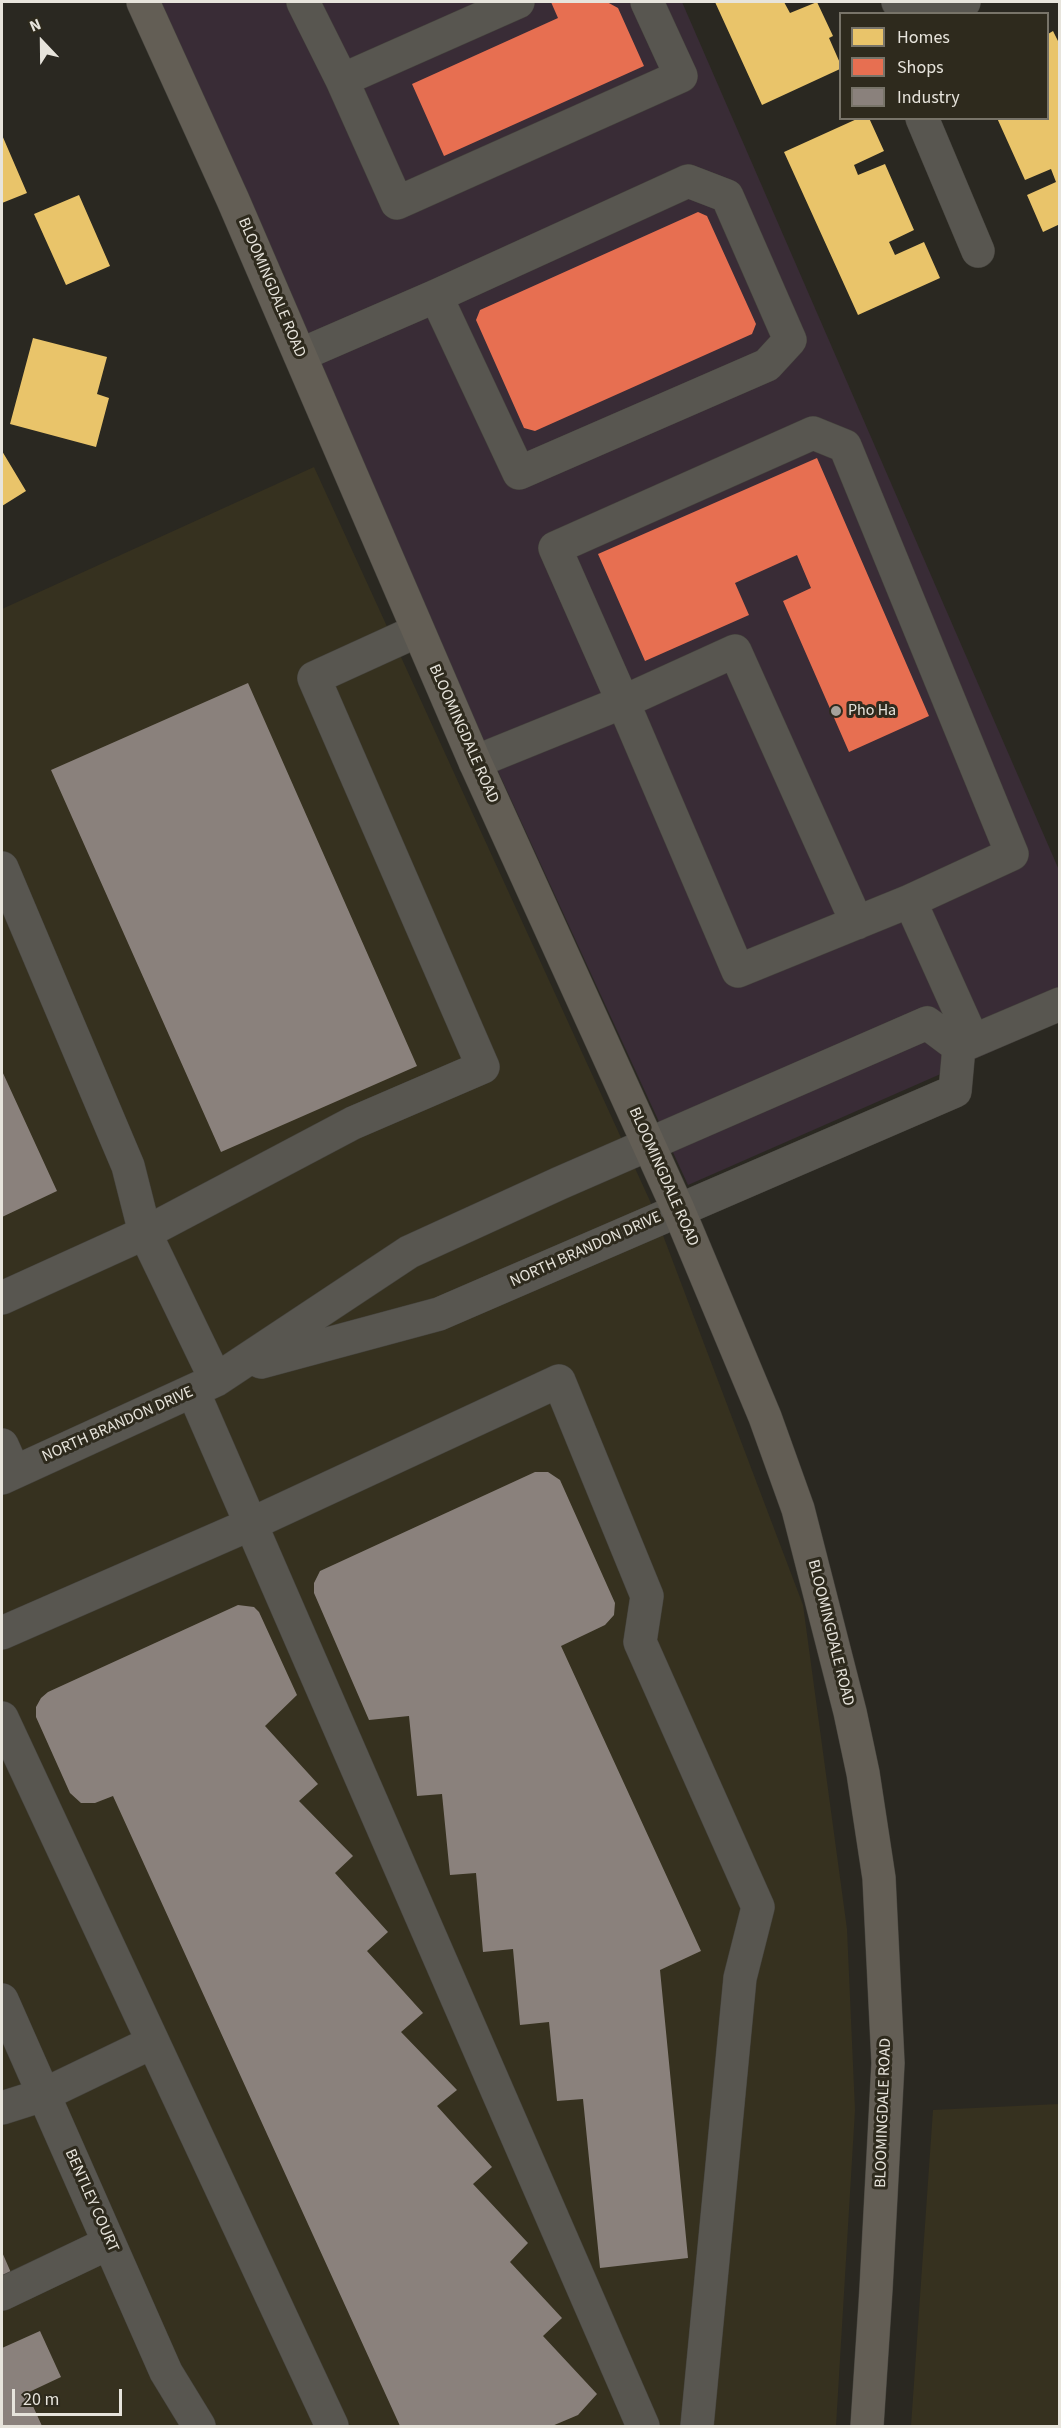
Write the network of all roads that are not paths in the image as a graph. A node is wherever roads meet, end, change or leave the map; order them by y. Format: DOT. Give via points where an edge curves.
graph roads {
  1 [pos="143,2"];
  2 [pos="303,2"];
  3 [pos="518,2"];
  4 [pos="647,2"];
  5 [pos="964,2"];
  6 [pos="917,11"];
  7 [pos="342,80"];
  8 [pos="923,120"];
  9 [pos="978,251"];
  10 [pos="436,297"];
  11 [pos="300,355"];
  12 [pos="417,631"];
  13 [pos="622,702"];
  14 [pos="475,762"];
  15 [pos="2,868"];
  16 [pos="910,901"];
  17 [pos="856,923"];
  18 [pos="1059,1004"];
  19 [pos="966,1044"];
  20 [pos="648,1144"];
  21 [pos="678,1209"];
  22 [pos="146,1233"];
  23 [pos="2,1298"];
  24 [pos="214,1380"];
  25 [pos="6,1465"];
  26 [pos="251,1524"];
  27 [pos="2,1633"];
  28 [pos="2,1718"];
  29 [pos="3,2010"];
  30 [pos="153,2042"];
  31 [pos="43,2095"];
  32 [pos="2,2108"];
  33 [pos="109,2243"];
  34 [pos="2,2294"];
  35 [pos="190,2418"];
  36 [pos="332,2427"];
  37 [pos="643,2427"];
  38 [pos="697,2427"];
  39 [pos="867,2427"];
  1 -- 11 [label="main road, BLOOMINGDALE ROAD"];
  2 -- 7 [label="street"];
  3 -- 7 [label="street"];
  4 -- 7 [label="street" via="681,76 397,203"];
  5 -- 6 [label="street"];
  8 -- 9 [label="street"];
  10 -- 10 [label="street" via="688,182 727,196 790,340 766,365 519,473"];
  10 -- 11 [label="street"];
  11 -- 12 [label="main road, BLOOMINGDALE ROAD"];
  12 -- 14 [label="main road, BLOOMINGDALE ROAD"];
  12 -- 22 [label="street" via="314,678 483,1067 353,1123"];
  13 -- 14 [label="street"];
  13 -- 16 [label="street" via="555,548 813,433 845,446 1012,854"];
  13 -- 17 [label="street" via="738,971"];
  13 -- 17 [label="street" via="735,651"];
  14 -- 20 [label="main road, BLOOMINGDALE ROAD"];
  15 -- 22 [label="street" via="128,1166"];
  16 -- 17 [label="street"];
  16 -- 19 [label="street"];
  18 -- 19 [label="street"];
  19 -- 20 [label="street, NORTH BRANDON DRIVE" via="927,1023"];
  19 -- 21 [label="street, NORTH BRANDON DRIVE" via="955,1091"];
  20 -- 21 [label="main road, BLOOMINGDALE ROAD"];
  20 -- 24 [label="street, NORTH BRANDON DRIVE" via="410,1252"];
  21 -- 24 [label="street, NORTH BRANDON DRIVE" via="439,1314"];
  21 -- 39 [label="main road, BLOOMINGDALE ROAD" via="765,1418 798,1509 863,1773 879,1878 888,2063"];
  22 -- 23 [label="street"];
  22 -- 24 [label="street"];
  24 -- 25 [label="street, NORTH BRANDON DRIVE"];
  24 -- 26 [label="street"];
  26 -- 27 [label="street"];
  26 -- 37 [label="street"];
  26 -- 38 [label="street" via="559,1381 647,1596 640,1642 758,1907 740,1978"];
  28 -- 30 [label="street"];
  29 -- 31 [label="street, BENTLEY COURT"];
  30 -- 31 [label="street"];
  30 -- 36 [label="street"];
  31 -- 32 [label="street"];
  31 -- 33 [label="street, BENTLEY COURT"];
  33 -- 34 [label="street"];
  33 -- 35 [label="street, BENTLEY COURT"];
}
